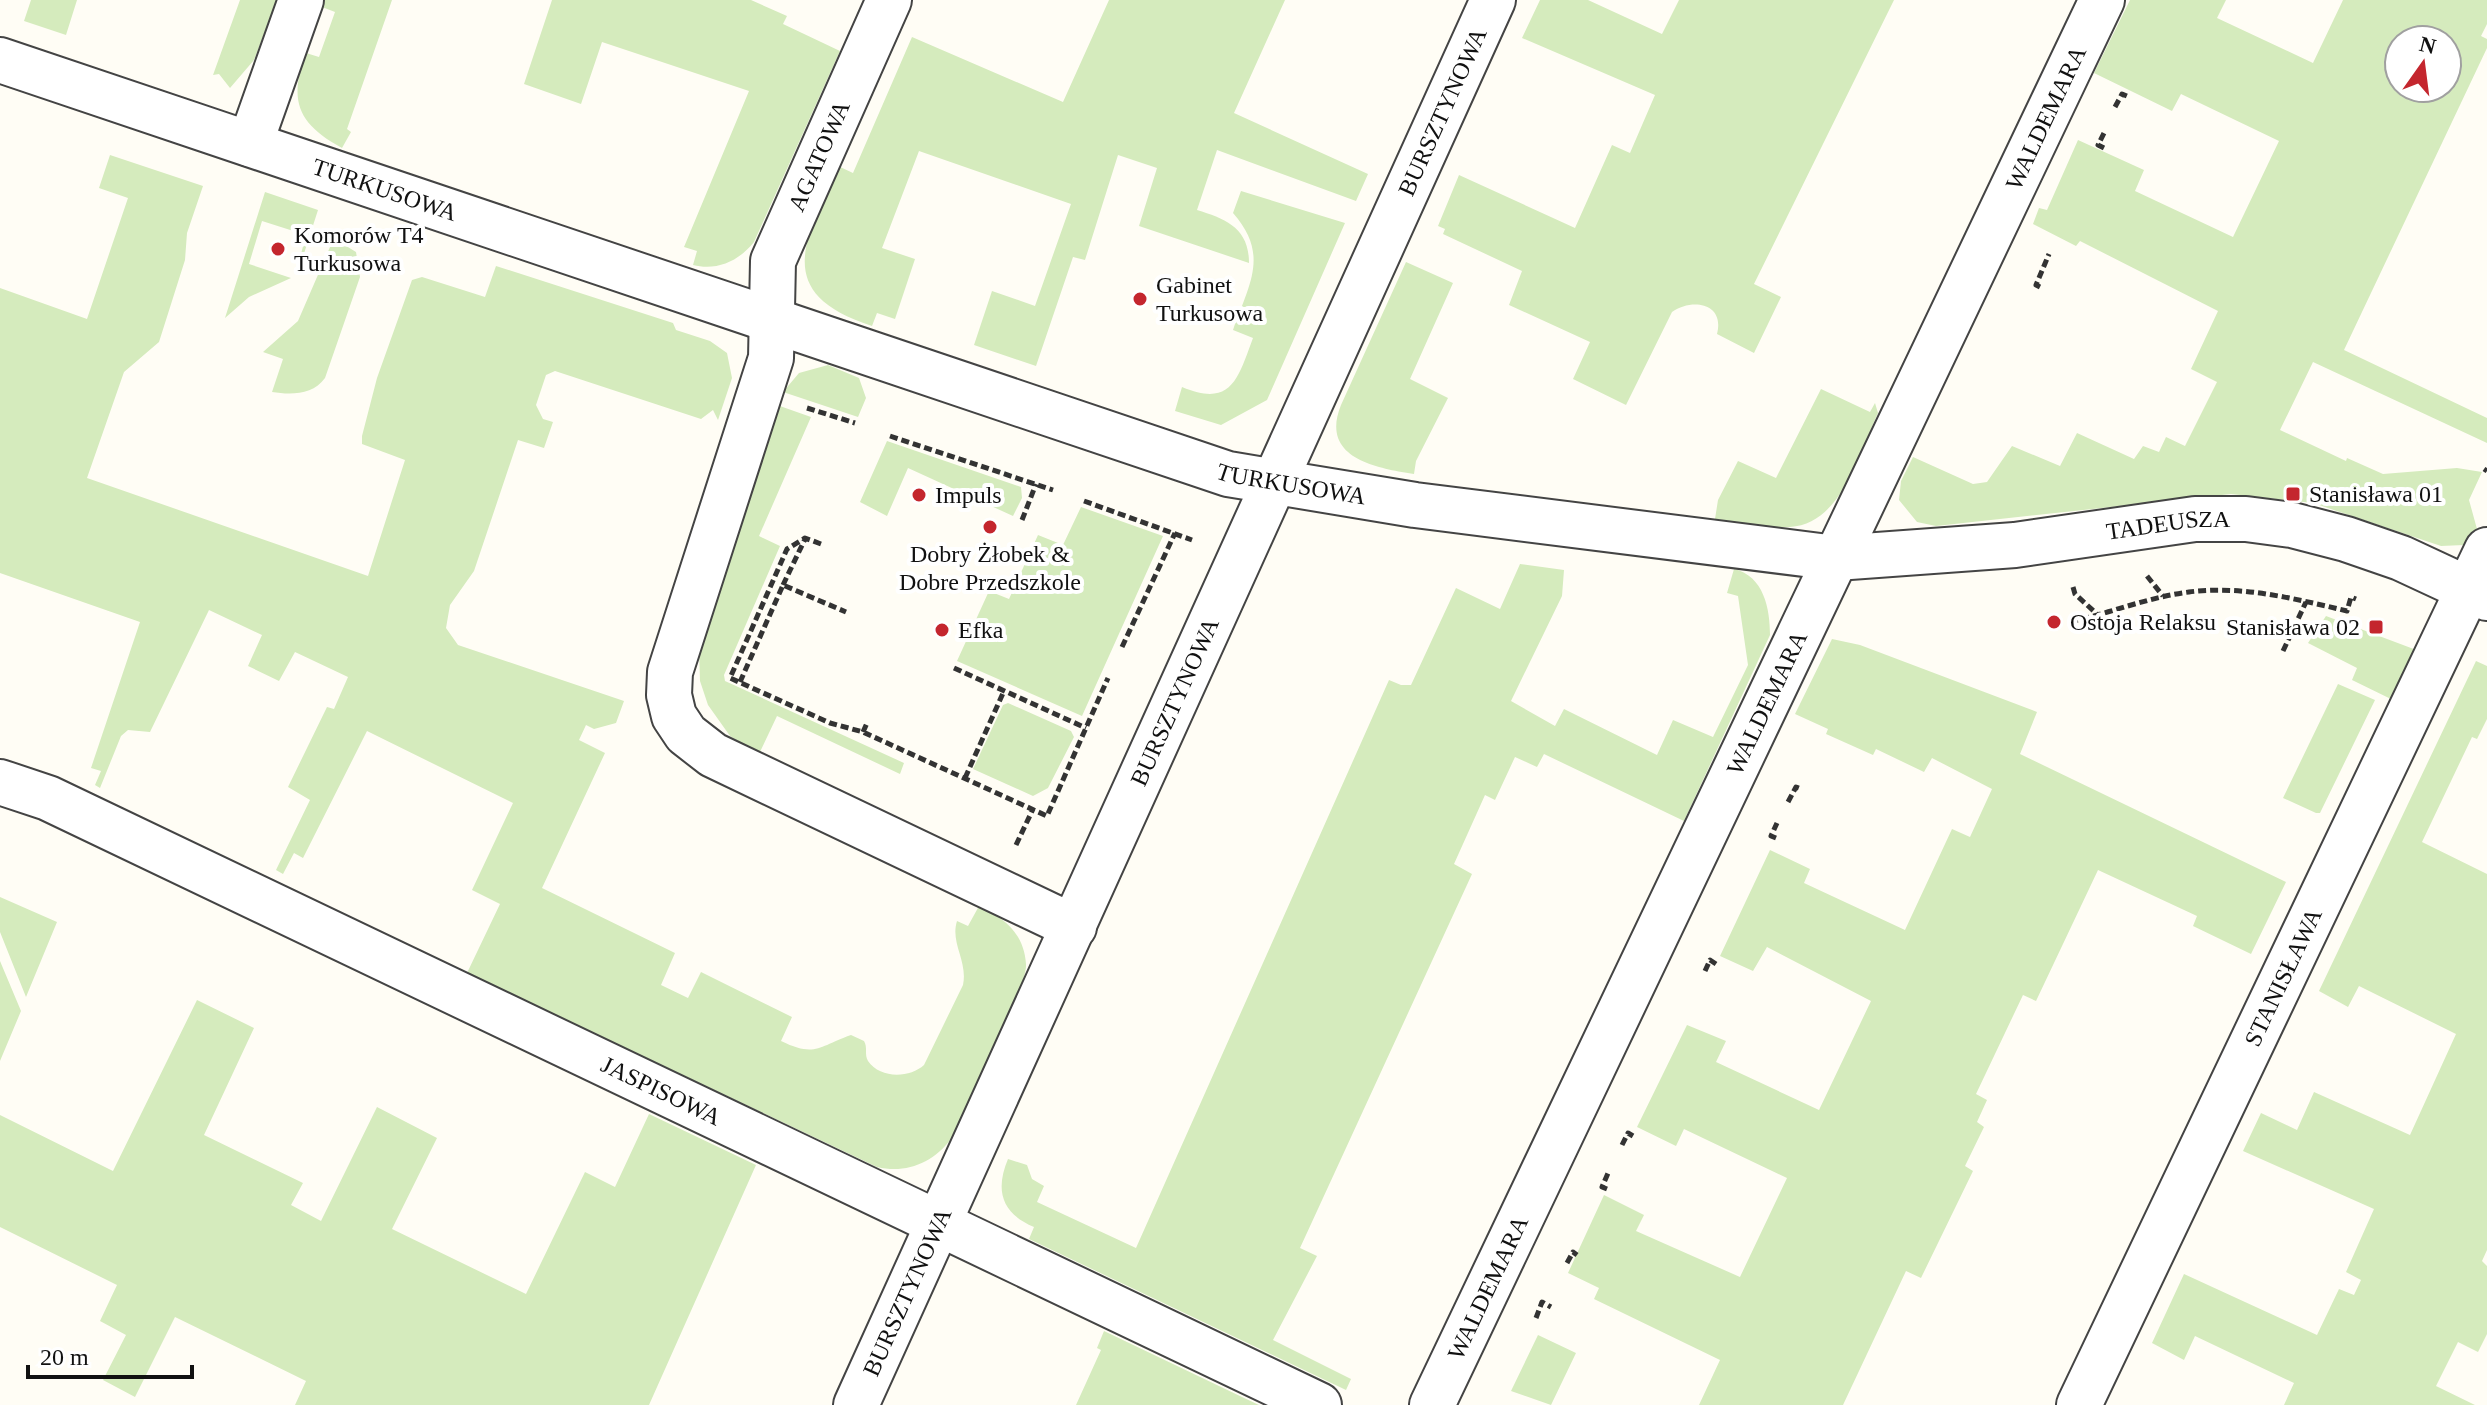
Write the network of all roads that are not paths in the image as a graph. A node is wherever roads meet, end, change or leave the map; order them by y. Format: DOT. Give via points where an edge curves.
graph roads {
  1 [pos="301,0"];
  2 [pos="889,0"];
  3 [pos="1493,0"];
  4 [pos="2102,0"];
  5 [pos="0,60"];
  6 [pos="250,144"];
  7 [pos="770,317"];
  8 [pos="1276,482"];
  9 [pos="2487,550"];
  10 [pos="1836,558"];
  11 [pos="2478,593"];
  12 [pos="0,782"];
  13 [pos="1074,927"];
  14 [pos="938,1225"];
  15 [pos="856,1405"];
  16 [pos="1319,1405"];
  17 [pos="1432,1405"];
  18 [pos="2079,1405"];
  1 -- 6 [label="street"];
  2 -- 7 [label="street, AGATOWA" via="773,261"];
  3 -- 8 [label="street, BURSZTYNOWA"];
  4 -- 10 [label="street, WALDEMARA"];
  5 -- 6 [label="street, TURKUSOWA"];
  6 -- 7 [label="street, TURKUSOWA"];
  7 -- 8 [label="street, TURKUSOWA" via="1196,464"];
  7 -- 13 [label="street" via="771,358 670,672 674,716 693,740 720,758"];
  8 -- 10 [label="street, TURKUSOWA" via="1449,510"];
  8 -- 13 [label="street, BURSZTYNOWA"];
  9 -- 11 [label="street, STANISŁAWA"];
  10 -- 11 [label="street, TADEUSZA" via="2015,545 2195,519 2246,519 2346,539"];
  10 -- 17 [label="street, WALDEMARA"];
  11 -- 18 [label="street, STANISŁAWA"];
  12 -- 14 [label="street, JASPISOWA" via="48,798"];
  13 -- 14 [label="street, BURSZTYNOWA"];
  14 -- 15 [label="street, BURSZTYNOWA"];
  14 -- 16 [label="street, JASPISOWA"];
}
